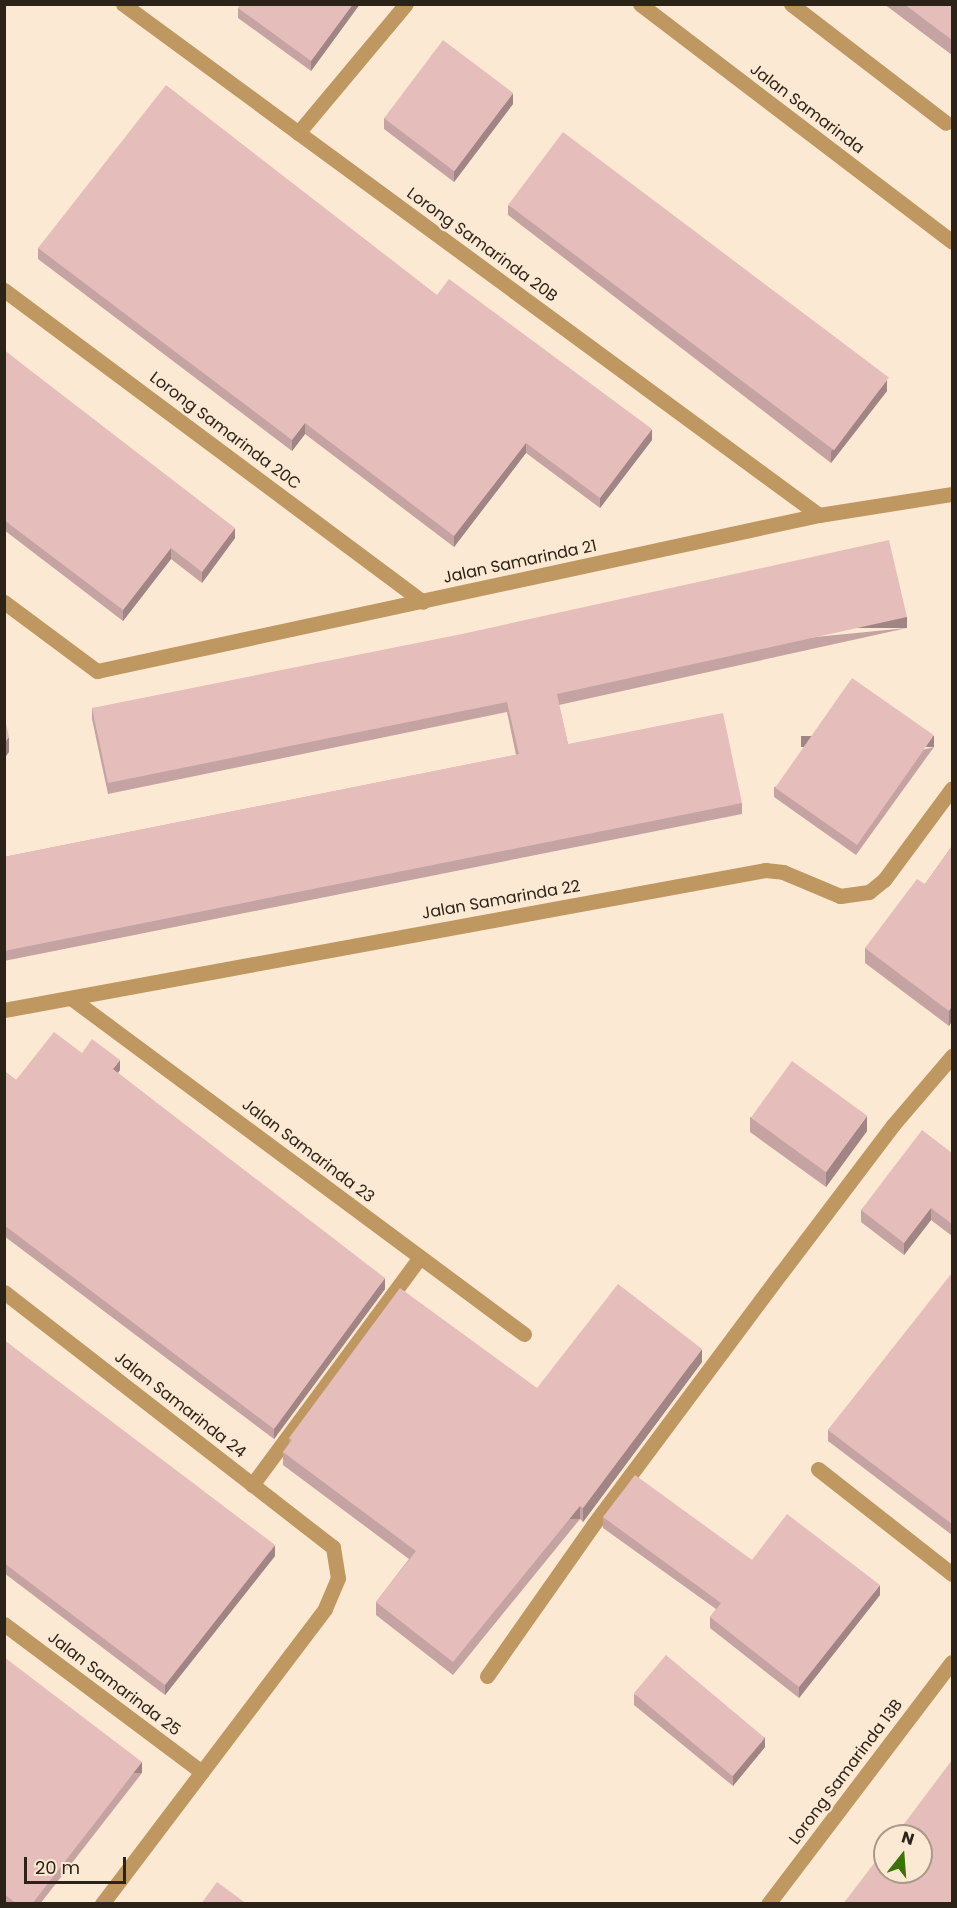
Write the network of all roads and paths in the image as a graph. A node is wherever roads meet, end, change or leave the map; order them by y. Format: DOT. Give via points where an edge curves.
graph roads {
  1 [pos="123,4"];
  2 [pos="406,4"];
  3 [pos="640,4"];
  4 [pos="791,4"];
  5 [pos="946,123"];
  6 [pos="298,133"];
  7 [pos="952,242"];
  8 [pos="4,290"];
  9 [pos="952,494"];
  10 [pos="819,515"];
  11 [pos="4,602"];
  12 [pos="423,602"];
  13 [pos="952,788"];
  14 [pos="71,998"];
  15 [pos="4,1010"];
  16 [pos="952,1056"];
  17 [pos="420,1257"];
  18 [pos="4,1292"];
  19 [pos="524,1334"];
  20 [pos="818,1470"];
  21 [pos="252,1485"];
  22 [pos="952,1574"];
  23 [pos="4,1624"];
  24 [pos="952,1662"];
  25 [pos="487,1676"];
  26 [pos="202,1772"];
  27 [pos="102,1904"];
  28 [pos="768,1904"];
  1 -- 6 [label="street, Lorong Samarinda 20B"];
  2 -- 6 [label="street"];
  3 -- 7 [label="street, Jalan Samarinda"];
  4 -- 5 [label="street"];
  6 -- 10 [label="street, Lorong Samarinda 20B"];
  8 -- 12 [label="street, Lorong Samarinda 20C"];
  9 -- 10 [label="street, Jalan Samarinda 21"];
  10 -- 12 [label="street, Jalan Samarinda 21"];
  11 -- 12 [label="street, Jalan Samarinda 21" via="97,671"];
  13 -- 14 [label="street, Jalan Samarinda 22" via="884,879 869,891 840,896 783,872 765,870"];
  14 -- 15 [label="street, Jalan Samarinda 22"];
  14 -- 17 [label="street, Jalan Samarinda 23"];
  16 -- 25 [label="street" via="893,1125 781,1274 593,1525"];
  17 -- 19 [label="street, Jalan Samarinda 23"];
  17 -- 21 [label="street"];
  18 -- 21 [label="street, Jalan Samarinda 24"];
  20 -- 22 [label="street"];
  21 -- 26 [label="street, Jalan Samarinda 24" via="333,1546 338,1578 325,1609"];
  23 -- 26 [label="street, Jalan Samarinda 25"];
  24 -- 28 [label="street, Lorong Samarinda 13B"];
  26 -- 27 [label="street"];
}
